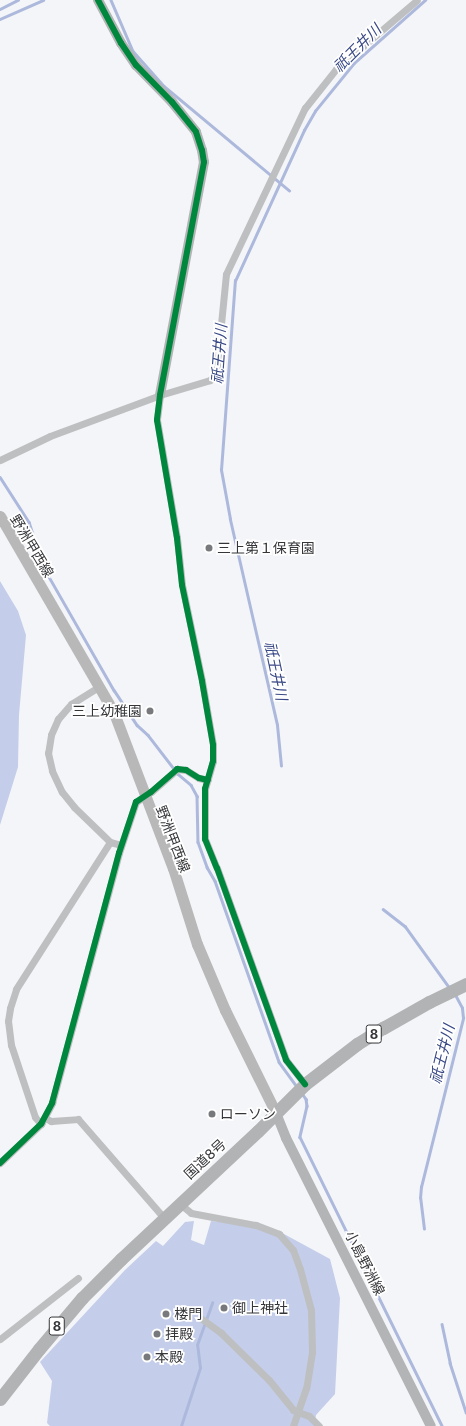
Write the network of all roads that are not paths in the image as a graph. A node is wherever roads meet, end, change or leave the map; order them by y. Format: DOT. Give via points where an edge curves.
graph roads {
  1 [pos="98,0"];
  2 [pos="417,0"];
  3 [pos="160,395"];
  4 [pos="0,460"];
  5 [pos="0,516"];
  6 [pos="100,686"];
  7 [pos="208,780"];
  8 [pos="145,796"];
  9 [pos="110,842"];
  10 [pos="121,845"];
  11 [pos="466,984"];
  12 [pos="305,1084"];
  13 [pos="276,1113"];
  14 [pos="43,1121"];
  15 [pos="0,1163"];
  16 [pos="180,1204"];
  17 [pos="164,1218"];
  18 [pos="78,1278"];
  19 [pos="202,1319"];
  20 [pos="0,1339"];
  21 [pos="0,1399"];
  22 [pos="298,1412"];
  23 [pos="293,1426"];
  24 [pos="319,1426"];
  25 [pos="431,1426"];
  1 -- 3 [label="street" via="136,65 172,102 196,132 204,162"];
  2 -- 3 [label="street" via="336,69 305,108 226,274 216,374 210,380"];
  3 -- 4 [label="street" via="50,436"];
  3 -- 7 [label="street" via="157,420 182,585 213,745 213,761"];
  5 -- 6 [label="main road, 野洲甲西線"];
  6 -- 8 [label="main road, 野洲甲西線" via="114,712"];
  6 -- 9 [label="street" via="71,704 58,719 51,735 48,753 52,771 62,792"];
  7 -- 8 [label="street" via="186,770 177,769"];
  7 -- 12 [label="street" via="205,789 205,839 286,1060"];
  8 -- 10 [label="street" via="136,802"];
  8 -- 13 [label="main road, 野洲甲西線" via="173,868 197,944 225,1010"];
  9 -- 10 [label="street"];
  9 -- 14 [label="street" via="16,989 10,1008 8,1021 11,1046 35,1117"];
  10 -- 14 [label="street" via="52,1103"];
  11 -- 12 [label="highway, 国道8号 / 8" via="356,1040"];
  12 -- 13 [label="highway, 国道8号 / 8"];
  13 -- 16 [label="highway, 国道8号 / 8"];
  13 -- 25 [label="street, 小島野洲線" via="286,1138"];
  14 -- 15 [label="street"];
  14 -- 17 [label="street" via="78,1119"];
  16 -- 17 [label="highway, 国道8号 / 8"];
  16 -- 22 [label="street" via="191,1213 256,1225 279,1234 293,1250 311,1310 312,1352 306,1388"];
  17 -- 21 [label="highway, 国道8号 / 8" via="82,1298"];
  18 -- 20 [label="street"];
  19 -- 22 [label="street" via="250,1361 293,1410"];
  22 -- 23 [label="street"];
  22 -- 24 [label="street" via="309,1416"];
}
